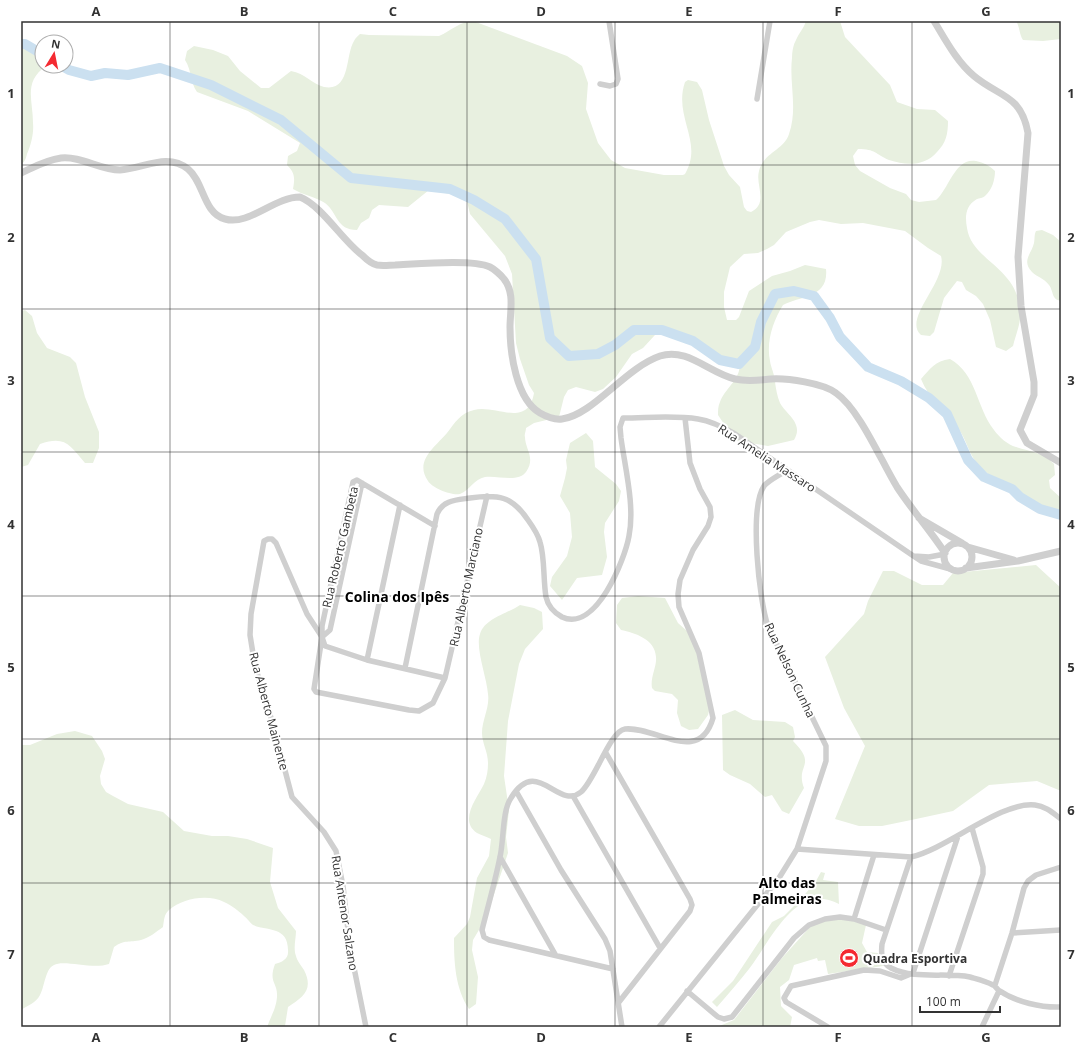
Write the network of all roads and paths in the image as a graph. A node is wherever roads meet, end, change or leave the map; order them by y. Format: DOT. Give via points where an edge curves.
graph roads {
  1 [pos="608,21"];
  2 [pos="770,21"];
  3 [pos="934,21"];
  4 [pos="600,84"];
  5 [pos="757,99"];
  6 [pos="21,173"];
  7 [pos="685,418"];
  8 [pos="1061,463"];
  9 [pos="787,470"];
  10 [pos="362,483"];
  11 [pos="487,496"];
  12 [pos="400,505"];
  13 [pos="919,518"];
  14 [pos="435,526"];
  15 [pos="966,546"];
  16 [pos="1061,551"];
  17 [pos="945,553"];
  18 [pos="912,556"];
  19 [pos="1018,561"];
  20 [pos="966,568"];
  21 [pos="954,570"];
  22 [pos="322,637"];
  23 [pos="367,660"];
  24 [pos="405,668"];
  25 [pos="446,678"];
  26 [pos="606,753"];
  27 [pos="289,790"];
  28 [pos="516,791"];
  29 [pos="573,796"];
  30 [pos="1061,819"];
  31 [pos="972,828"];
  32 [pos="958,836"];
  33 [pos="797,849"];
  34 [pos="874,855"];
  35 [pos="500,857"];
  36 [pos="911,857"];
  37 [pos="1061,867"];
  38 [pos="854,919"];
  39 [pos="886,930"];
  40 [pos="1061,930"];
  41 [pos="1012,933"];
  42 [pos="660,948"];
  43 [pos="555,954"];
  44 [pos="613,969"];
  45 [pos="913,973"];
  46 [pos="950,976"];
  47 [pos="995,986"];
  48 [pos="999,991"];
  49 [pos="687,992"];
  50 [pos="619,1002"];
  51 [pos="1061,1007"];
  52 [pos="664,1020"];
  53 [pos="366,1027"];
  54 [pos="622,1027"];
  55 [pos="659,1027"];
  56 [pos="666,1027"];
  57 [pos="828,1027"];
  58 [pos="982,1027"];
  1 -- 4 [label="street" via="618,79 616,84 610,86"];
  2 -- 5 [label="street"];
  3 -- 8 [label="street" via="948,44 974,76 1003,93 1016,104 1025,118 1028,133 1018,257 1021,306 1034,395 1020,430 1027,443"];
  6 -- 13 [label="street" via="59,158 120,170 160,162 180,164 189,170 196,180 211,209 217,216 226,219 244,218 282,200 300,197 315,207 348,244 377,265 466,264 490,267 504,279 511,296 511,357 522,390 528,402 539,413 552,418 561,419 581,412 633,370 669,354 679,354 729,378 750,382 772,379 812,383 834,390 852,410 896,486"];
  7 -- 9 [label="street, Rua Amelia Massaro" via="698,419 722,427"];
  7 -- 11 [label="street, Rua Amelia Massaro" via="623,418 620,438 631,521 629,536 608,591 586,614 576,619 562,616 547,604 540,542 535,530 514,503 504,498"];
  7 -- 26 [label="street" via="690,463 710,507 711,517 683,574 678,594 679,607 699,653 713,718 704,737 693,741 679,742 634,729 623,729 616,735"];
  9 -- 18 [label="street, Rua Amelia Massaro"];
  9 -- 33 [label="street, Rua Nelson Cunha" via="765,485 756,516 763,610 768,626 826,746 826,761"];
  10 -- 12 [label="street"];
  10 -- 22 [label="street, Rua Roberto Gambeta" via="330,630"];
  10 -- 22 [label="street, Rua Roberto Gambeta" via="356,480 353,482 322,626"];
  11 -- 14 [label="street" via="447,502 440,507"];
  11 -- 25 [label="street, Rua Alberto Marciano"];
  12 -- 14 [label="street"];
  12 -- 23 [label="street"];
  13 -- 15 [label="street"];
  13 -- 17 [label="street"];
  14 -- 24 [label="street"];
  15 -- 17 [label="street" via="955,544"];
  15 -- 19 [label="street"];
  15 -- 20 [label="street" via="972,557"];
  16 -- 19 [label="street"];
  17 -- 18 [label="street" via="929,557"];
  17 -- 21 [label="street" via="947,564"];
  18 -- 21 [label="street, Rua Amelia Massaro"];
  19 -- 20 [label="street"];
  20 -- 21 [label="street"];
  22 -- 23 [label="street" via="329,649"];
  22 -- 25 [label="street, Rua Alberto Marciano" via="314,688 317,693 419,711 433,703"];
  22 -- 27 [label="street, Rua Alberto Mainente" via="307,614 276,543 272,539 264,541 251,614 250,635 255,666"];
  23 -- 24 [label="street"];
  24 -- 25 [label="street"];
  26 -- 29 [label="street" via="591,781"];
  26 -- 42 [label="street" via="692,905"];
  27 -- 53 [label="street, Rua Antenor Salzano" via="292,797 324,832 336,851 350,948"];
  28 -- 29 [label="street" via="525,783 535,781 545,783 562,795"];
  28 -- 35 [label="street" via="506,809"];
  28 -- 44 [label="street" via="561,870 605,939"];
  29 -- 42 [label="street"];
  30 -- 31 [label="street" via="1041,806 1025,805 1007,810"];
  31 -- 32 [label="street"];
  31 -- 46 [label="street" via="983,874"];
  32 -- 36 [label="street" via="923,854"];
  32 -- 45 [label="street"];
  33 -- 34 [label="street"];
  33 -- 49 [label="street" via="779,878"];
  34 -- 36 [label="street"];
  34 -- 38 [label="street"];
  35 -- 43 [label="street"];
  35 -- 43 [label="street" via="482,930 484,937"];
  36 -- 39 [label="street"];
  37 -- 41 [label="street" via="1036,874 1028,881"];
  38 -- 39 [label="street"];
  38 -- 49 [label="street" via="825,919 809,925 794,938 732,1017 718,1017"];
  39 -- 45 [label="street" via="881,956 885,964"];
  40 -- 41 [label="street"];
  41 -- 47 [label="street"];
  42 -- 50 [label="street"];
  43 -- 44 [label="street"];
  44 -- 50 [label="street"];
  45 -- 46 [label="street"];
  45 -- 57 [label="street" via="901,978 880,971 864,970 791,986 784,998 786,1002"];
  46 -- 47 [label="street" via="968,977"];
  47 -- 48 [label="street"];
  48 -- 51 [label="street" via="1045,1008"];
  48 -- 58 [label="street"];
  49 -- 52 [label="street"];
  50 -- 54 [label="street"];
  52 -- 55 [label="street"];
  52 -- 56 [label="street"];
}
